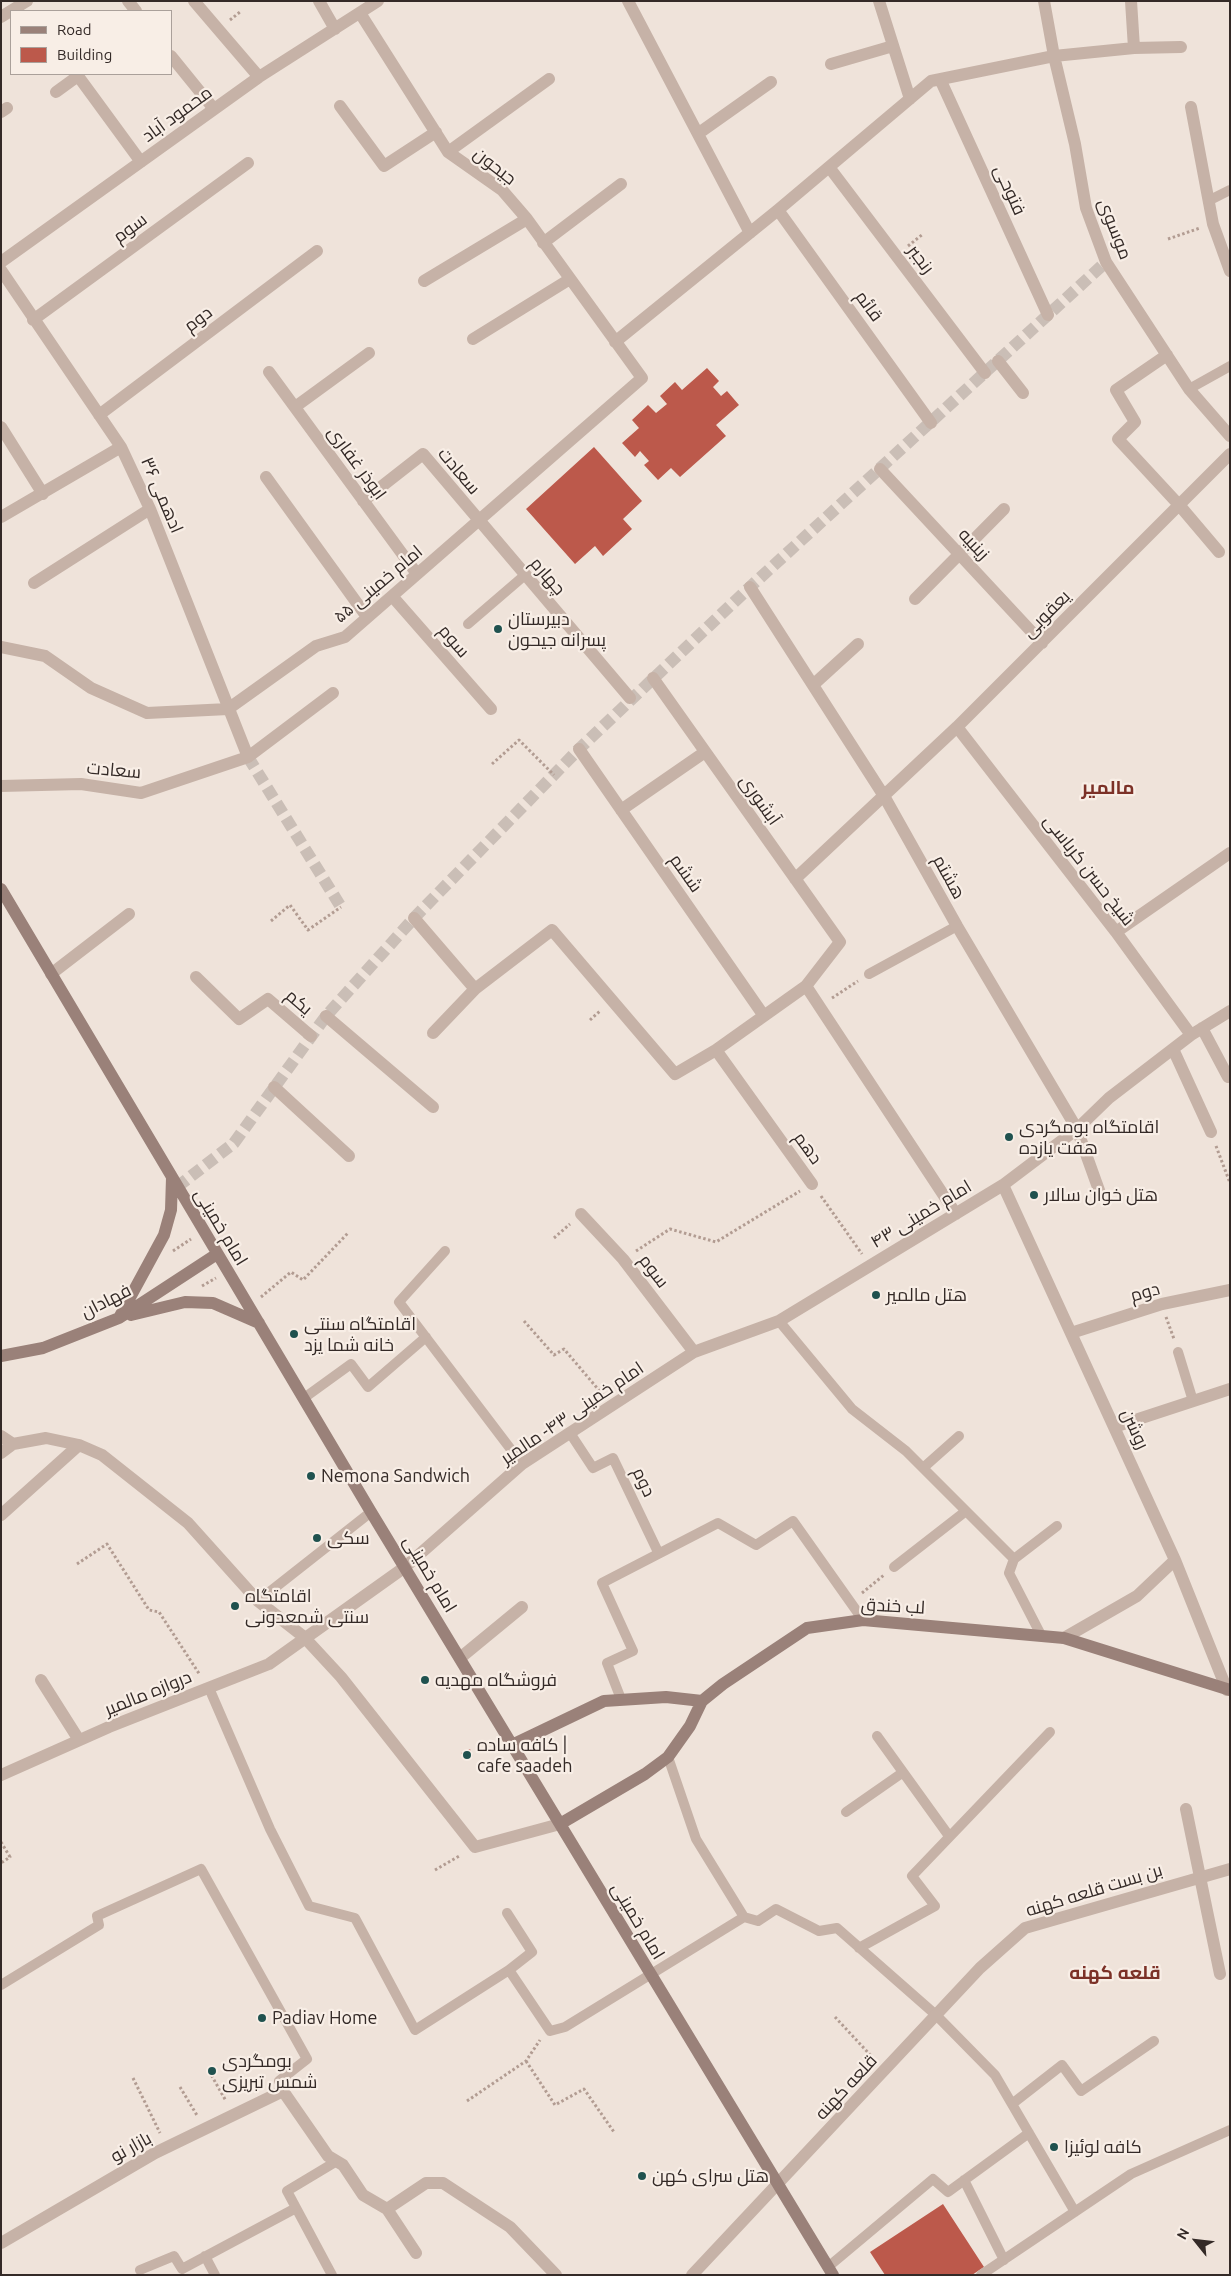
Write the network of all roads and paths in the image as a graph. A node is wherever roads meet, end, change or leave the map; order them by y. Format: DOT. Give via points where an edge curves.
graph roads {
  1 [pos="27,1"];
  2 [pos="194,1"];
  3 [pos="319,1"];
  4 [pos="378,1"];
  5 [pos="628,1"];
  6 [pos="879,1"];
  7 [pos="1044,1"];
  8 [pos="1131,1"];
  9 [pos="12,10"];
  10 [pos="360,13"];
  11 [pos="335,29"];
  12 [pos="893,46"];
  13 [pos="1181,47"];
  14 [pos="1134,48"];
  15 [pos="1054,56"];
  16 [pos="172,57"];
  17 [pos="831,64"];
  18 [pos="259,77"];
  19 [pos="550,79"];
  20 [pos="940,79"];
  21 [pos="771,82"];
  22 [pos="56,92"];
  23 [pos="910,99"];
  24 [pos="340,106"];
  25 [pos="1190,107"];
  26 [pos="214,110"];
  27 [pos="436,132"];
  28 [pos="699,133"];
  29 [pos="448,152"];
  30 [pos="141,162"];
  31 [pos="248,163"];
  32 [pos="829,167"];
  33 [pos="621,184"];
  34 [pos="1230,190"];
  35 [pos="1208,201"];
  36 [pos="778,210"];
  37 [pos="526,219"];
  38 [pos="1213,224"];
  39 [pos="750,233"];
  40 [pos="1168,239"];
  41 [pos="544,242"];
  42 [pos="317,251"];
  43 [pos="1,262"];
  44 [pos="1,270"];
  45 [pos="1230,271"];
  46 [pos="570,279"];
  47 [pos="424,282"];
  48 [pos="1048,315"];
  49 [pos="33,320"];
  50 [pos="473,338"];
  51 [pos="615,342"];
  52 [pos="370,353"];
  53 [pos="1167,355"];
  54 [pos="998,361"];
  55 [pos="1230,366"];
  56 [pos="269,372"];
  57 [pos="985,373"];
  58 [pos="1189,389"];
  59 [pos="1023,393"];
  60 [pos="294,407"];
  61 [pos="99,415"];
  62 [pos="931,423"];
  63 [pos="1,427"];
  64 [pos="1230,436"];
  65 [pos="121,447"];
  66 [pos="1230,454"];
  67 [pos="880,469"];
  68 [pos="266,476"];
  69 [pos="43,494"];
  70 [pos="363,501"];
  71 [pos="1180,506"];
  72 [pos="150,509"];
  73 [pos="1004,509"];
  74 [pos="1,517"];
  75 [pos="478,521"];
  76 [pos="1219,552"];
  77 [pos="959,554"];
  78 [pos="417,574"];
  79 [pos="524,575"];
  80 [pos="34,583"];
  81 [pos="750,587"];
  82 [pos="392,596"];
  83 [pos="915,598"];
  84 [pos="367,617"];
  85 [pos="468,624"];
  86 [pos="1042,643"];
  87 [pos="858,644"];
  88 [pos="1,647"];
  89 [pos="652,678"];
  90 [pos="813,685"];
  91 [pos="333,693"];
  92 [pos="630,698"];
  93 [pos="228,709"];
  94 [pos="491,709"];
  95 [pos="957,727"];
  96 [pos="579,749"];
  97 [pos="705,752"];
  98 [pos="248,757"];
  99 [pos="492,764"];
  100 [pos="554,775"];
  101 [pos="1,786"];
  102 [pos="884,796"];
  103 [pos="621,810"];
  104 [pos="1230,853"];
  105 [pos="795,878"];
  106 [pos="1,889"];
  107 [pos="341,907"];
  108 [pos="129,914"];
  109 [pos="414,918"];
  110 [pos="271,920"];
  111 [pos="957,926"];
  112 [pos="1116,932"];
  113 [pos="51,974"];
  114 [pos="870,974"];
  115 [pos="196,977"];
  116 [pos="806,986"];
  117 [pos="475,990"];
  118 [pos="819,1006"];
  119 [pos="1230,1011"];
  120 [pos="326,1016"];
  121 [pos="764,1016"];
  122 [pos="1202,1028"];
  123 [pos="433,1033"];
  124 [pos="1191,1035"];
  125 [pos="311,1036"];
  126 [pos="1172,1049"];
  127 [pos="716,1050"];
  128 [pos="1228,1077"];
  129 [pos="274,1088"];
  130 [pos="432,1107"];
  131 [pos="1077,1129"];
  132 [pos="1211,1132"];
  133 [pos="349,1156"];
  134 [pos="172,1178"];
  135 [pos="1230,1183"];
  136 [pos="812,1184"];
  137 [pos="1003,1185"];
  138 [pos="1100,1193"];
  139 [pos="581,1214"];
  140 [pos="956,1214"];
  141 [pos="203,1230"];
  142 [pos="348,1232"];
  143 [pos="554,1238"];
  144 [pos="446,1251"];
  145 [pos="169,1254"];
  146 [pos="217,1254"];
  147 [pos="623,1259"];
  148 [pos="870,1266"];
  149 [pos="1230,1290"];
  150 [pos="1162,1304"];
  151 [pos="249,1307"];
  152 [pos="119,1318"];
  153 [pos="524,1321"];
  154 [pos="779,1322"];
  155 [pos="259,1323"];
  156 [pos="1071,1333"];
  157 [pos="426,1338"];
  158 [pos="694,1352"];
  159 [pos="1178,1352"];
  160 [pos="1,1356"];
  161 [pos="1230,1389"];
  162 [pos="304,1398"];
  163 [pos="1193,1401"];
  164 [pos="612,1406"];
  165 [pos="1114,1426"];
  166 [pos="570,1433"];
  167 [pos="1,1436"];
  168 [pos="959,1436"];
  169 [pos="13,1444"];
  170 [pos="79,1444"];
  171 [pos="1,1453"];
  172 [pos="522,1464"];
  173 [pos="923,1468"];
  174 [pos="966,1511"];
  175 [pos="371,1512"];
  176 [pos="1,1516"];
  177 [pos="1057,1526"];
  178 [pos="658,1552"];
  179 [pos="1014,1559"];
  180 [pos="1175,1560"];
  181 [pos="77,1564"];
  182 [pos="405,1567"];
  183 [pos="894,1567"];
  184 [pos="258,1601"];
  185 [pos="851,1602"];
  186 [pos="522,1607"];
  187 [pos="863,1620"];
  188 [pos="1041,1635"];
  189 [pos="304,1637"];
  190 [pos="1064,1638"];
  191 [pos="460,1658"];
  192 [pos="41,1680"];
  193 [pos="209,1688"];
  194 [pos="1229,1690"];
  195 [pos="621,1699"];
  196 [pos="702,1701"];
  197 [pos="1050,1732"];
  198 [pos="877,1736"];
  199 [pos="79,1740"];
  200 [pos="512,1745"];
  201 [pos="668,1757"];
  202 [pos="902,1773"];
  203 [pos="1,1775"];
  204 [pos="1186,1809"];
  205 [pos="846,1812"];
  206 [pos="560,1824"];
  207 [pos="949,1836"];
  208 [pos="1,1842"];
  209 [pos="475,1847"];
  210 [pos="1,1863"];
  211 [pos="1230,1869"];
  212 [pos="435,1870"];
  213 [pos="1201,1877"];
  214 [pos="507,1913"];
  215 [pos="744,1918"];
  216 [pos="859,1948"];
  217 [pos="509,1970"];
  218 [pos="650,1974"];
  219 [pos="1220,1974"];
  220 [pos="1,1985"];
  221 [pos="938,2013"];
  222 [pos="835,2017"];
  223 [pos="550,2031"];
  224 [pos="1154,2040"];
  225 [pos="526,2061"];
  226 [pos="885,2070"];
  227 [pos="209,2072"];
  228 [pos="133,2078"];
  229 [pos="180,2087"];
  230 [pos="283,2091"];
  231 [pos="467,2102"];
  232 [pos="1012,2104"];
  233 [pos="234,2115"];
  234 [pos="205,2129"];
  235 [pos="1230,2130"];
  236 [pos="614,2132"];
  237 [pos="1029,2133"];
  238 [pos="166,2147"];
  239 [pos="337,2161"];
  240 [pos="964,2180"];
  241 [pos="778,2186"];
  242 [pos="296,2208"];
  243 [pos="387,2209"];
  244 [pos="1075,2212"];
  245 [pos="1,2243"];
  246 [pos="416,2253"];
  247 [pos="205,2256"];
  248 [pos="1004,2260"];
  249 [pos="140,2270"];
  250 [pos="832,2273"];
  251 [pos="215,2275"];
  252 [pos="332,2275"];
  253 [pos="556,2275"];
  254 [pos="692,2275"];
  255 [pos="981,2275"];
  1 -- 9 [label="street"];
  2 -- 18 [label="street"];
  3 -- 11 [label="street"];
  4 -- 10 [label="street, محمود آباد"];
  5 -- 28 [label="street"];
  6 -- 12 [label="street"];
  7 -- 15 [label="street, موسوی"];
  8 -- 14 [label="street"];
  10 -- 11 [label="street, محمود آباد"];
  10 -- 27 [label="street, جیحون"];
  11 -- 18 [label="street, محمود آباد"];
  12 -- 17 [label="street"];
  12 -- 23 [label="street"];
  13 -- 14 [label="street"];
  14 -- 15 [label="street"];
  15 -- 20 [label="street"];
  15 -- 53 [label="street, موسوی" via="1086,208 1106,262"];
  16 -- 26 [label="street"];
  18 -- 26 [label="street, محمود آباد"];
  19 -- 29 [label="street"];
  20 -- 23 [label="street" via="931,81"];
  20 -- 48 [label="street, فتوحی"];
  21 -- 28 [label="street"];
  22 -- 30 [label="street" via="78,76"];
  23 -- 32 [label="street"];
  24 -- 27 [label="street" via="384,166"];
  25 -- 35 [label="street"];
  26 -- 30 [label="street, محمود آباد"];
  27 -- 29 [label="street, جیحون"];
  28 -- 39 [label="street"];
  29 -- 37 [label="street, جیحون" via="502,190"];
  30 -- 43 [label="street, محمود آباد"];
  31 -- 49 [label="street, سوم"];
  32 -- 36 [label="street"];
  32 -- 57 [label="street, رنجبر"];
  33 -- 41 [label="street"];
  34 -- 35 [label="lane"];
  35 -- 38 [label="street"];
  36 -- 39 [label="street"];
  36 -- 62 [label="street, قائم"];
  37 -- 41 [label="street, جیحون"];
  37 -- 47 [label="street"];
  38 -- 40 [label="path"];
  38 -- 45 [label="street"];
  39 -- 51 [label="street"];
  41 -- 46 [label="street, جیحون"];
  42 -- 61 [label="street, دوم"];
  44 -- 49 [label="street, ادهمی ۳۶"];
  46 -- 50 [label="street"];
  46 -- 51 [label="street, جیحون"];
  49 -- 61 [label="street, ادهمی ۳۶"];
  51 -- 75 [label="street, امام خمینی ۵۵" via="642,378"];
  52 -- 60 [label="street"];
  53 -- 58 [label="street, موسوی"];
  53 -- 71 [label="street" via="1116,390 1135,422 1118,439"];
  54 -- 59 [label="street"];
  55 -- 58 [label="lane"];
  56 -- 60 [label="street, ابوذر غفاری"];
  58 -- 64 [label="street, موسوی"];
  60 -- 70 [label="street, ابوذر غفاری"];
  61 -- 65 [label="street, ادهمی ۳۶"];
  63 -- 69 [label="street"];
  65 -- 69 [label="street"];
  65 -- 72 [label="street, ادهمی ۳۶"];
  66 -- 71 [label="street, یعقوبی"];
  67 -- 77 [label="street, زینبیه"];
  68 -- 84 [label="street"];
  69 -- 74 [label="street"];
  70 -- 75 [label="street, سعادت" via="423,454"];
  70 -- 78 [label="street, ابوذر غفاری"];
  71 -- 76 [label="street"];
  71 -- 86 [label="street, یعقوبی"];
  72 -- 80 [label="street"];
  72 -- 93 [label="street, ادهمی ۳۶"];
  73 -- 77 [label="street"];
  75 -- 78 [label="street, امام خمینی ۵۵"];
  75 -- 79 [label="street, چهارم"];
  77 -- 83 [label="street"];
  77 -- 86 [label="street, زینبیه"];
  78 -- 82 [label="street, امام خمینی ۵۵"];
  79 -- 85 [label="lane"];
  79 -- 92 [label="street, چهارم"];
  81 -- 90 [label="street, هشتم"];
  82 -- 84 [label="street, امام خمینی ۵۵"];
  82 -- 94 [label="street, سوم"];
  84 -- 93 [label="street, امام خمینی ۵۵" via="345,637 316,646"];
  86 -- 95 [label="street, یعقوبی"];
  87 -- 90 [label="street"];
  88 -- 93 [label="street" via="45,656 91,688 146,713"];
  89 -- 97 [label="street, آبشوری"];
  90 -- 102 [label="street, هشتم"];
  91 -- 98 [label="street, سعادت"];
  93 -- 98 [label="street, ادهمی ۳۶"];
  95 -- 102 [label="street, یعقوبی"];
  95 -- 112 [label="street, شیخ حسن کرباسی"];
  96 -- 103 [label="street, ششم"];
  97 -- 103 [label="street"];
  97 -- 105 [label="street, آبشوری"];
  98 -- 101 [label="street, سعادت" via="141,793 81,784"];
  99 -- 100 [label="path" via="519,740"];
  102 -- 105 [label="street, یعقوبی"];
  102 -- 111 [label="street, هشتم"];
  103 -- 121 [label="street, ششم"];
  104 -- 112 [label="street"];
  105 -- 116 [label="street, آبشوری" via="840,942"];
  106 -- 113 [label="main road, امام خمینی"];
  107 -- 110 [label="path" via="308,930 290,904"];
  108 -- 113 [label="street"];
  109 -- 117 [label="street"];
  111 -- 114 [label="lane"];
  111 -- 131 [label="street, هشتم"];
  112 -- 124 [label="street, شیخ حسن کرباسی"];
  113 -- 134 [label="main road, امام خمینی"];
  114 -- 118 [label="path"];
  115 -- 125 [label="street, یکم" via="239,1019 268,999"];
  116 -- 118 [label="street"];
  116 -- 121 [label="street"];
  117 -- 123 [label="street"];
  117 -- 127 [label="street" via="552,930 675,1074"];
  118 -- 140 [label="street"];
  119 -- 122 [label="street, امام خمینی ۴۳"];
  120 -- 130 [label="street, یکم"];
  121 -- 127 [label="street"];
  122 -- 124 [label="street, امام خمینی ۴۳"];
  122 -- 128 [label="street"];
  124 -- 126 [label="street, امام خمینی ۴۳"];
  126 -- 131 [label="street, امام خمینی ۴۳" via="1109,1098"];
  126 -- 132 [label="street"];
  127 -- 136 [label="street, دهم"];
  129 -- 133 [label="street"];
  131 -- 137 [label="street, امام خمینی ۴۳"];
  131 -- 138 [label="street, هشتم"];
  132 -- 135 [label="path"];
  134 -- 141 [label="main road, امام خمینی"];
  134 -- 152 [label="main road" via="171,1210 164,1235"];
  136 -- 147 [label="path" via="716,1242 670,1229"];
  136 -- 148 [label="path, دهم"];
  137 -- 140 [label="street, امام خمینی ۴۳"];
  137 -- 156 [label="street, روشن"];
  139 -- 143 [label="path"];
  139 -- 147 [label="street, سوم"];
  140 -- 148 [label="street, امام خمینی ۴۳"];
  141 -- 145 [label="path"];
  141 -- 146 [label="main road, امام خمینی"];
  142 -- 151 [label="path" via="303,1280 291,1272"];
  144 -- 157 [label="lane" via="399,1302"];
  146 -- 151 [label="main road, امام خمینی"];
  146 -- 152 [label="main road, فهادان"];
  147 -- 158 [label="street, سوم"];
  148 -- 154 [label="street, امام خمینی ۴۳"];
  149 -- 150 [label="street, دوم"];
  150 -- 156 [label="street, دوم"];
  150 -- 159 [label="path"];
  151 -- 155 [label="main road, امام خمینی"];
  152 -- 155 [label="main road" via="185,1302 213,1303"];
  152 -- 160 [label="main road, فهادان" via="43,1348"];
  153 -- 164 [label="path" via="554,1354 564,1349"];
  154 -- 158 [label="street, امام خمینی ۴۳- مالمیر"];
  154 -- 173 [label="lane" via="852,1409 906,1450"];
  155 -- 162 [label="main road, امام خمینی"];
  156 -- 165 [label="street, روشن"];
  157 -- 162 [label="lane" via="368,1387 352,1364"];
  157 -- 172 [label="lane"];
  158 -- 164 [label="street, امام خمینی ۴۳- مالمیر"];
  159 -- 163 [label="lane"];
  161 -- 163 [label="street"];
  162 -- 175 [label="main road, امام خمینی"];
  163 -- 165 [label="street"];
  164 -- 166 [label="street, امام خمینی ۴۳- مالمیر"];
  165 -- 180 [label="street, روشن"];
  166 -- 172 [label="street, امام خمینی ۴۳- مالمیر"];
  166 -- 178 [label="lane, دوم" via="593,1468 613,1458"];
  167 -- 169 [label="street"];
  168 -- 173 [label="lane"];
  169 -- 170 [label="street" via="46,1438"];
  169 -- 171 [label="street"];
  170 -- 176 [label="street"];
  170 -- 184 [label="street" via="102,1455 188,1523"];
  172 -- 182 [label="street, امام خمینی ۴۳- مالمیر"];
  173 -- 174 [label="lane"];
  174 -- 179 [label="lane"];
  174 -- 183 [label="lane"];
  175 -- 182 [label="main road, امام خمینی"];
  175 -- 184 [label="lane"];
  177 -- 179 [label="lane"];
  178 -- 185 [label="lane" via="718,1522 756,1545 793,1521"];
  178 -- 195 [label="lane" via="602,1583 633,1651 607,1663"];
  179 -- 188 [label="lane" via="1009,1573"];
  180 -- 190 [label="street" via="1137,1596"];
  180 -- 194 [label="street, روشن"];
  181 -- 193 [label="path" via="108,1544 149,1610 160,1612"];
  182 -- 189 [label="street, امام خمینی ۴۳- مالمیر"];
  182 -- 191 [label="main road, امام خمینی"];
  183 -- 185 [label="path"];
  184 -- 189 [label="street"];
  185 -- 187 [label="lane"];
  186 -- 191 [label="street"];
  187 -- 188 [label="main road, لب خندق"];
  187 -- 196 [label="main road, لب خندق" via="807,1628"];
  188 -- 190 [label="main road, لب خندق"];
  189 -- 193 [label="street, دروازه مالمیر" via="268,1664"];
  189 -- 209 [label="street" via="341,1677"];
  190 -- 194 [label="main road, لب خندق"];
  191 -- 200 [label="main road, امام خمینی"];
  192 -- 199 [label="street"];
  193 -- 199 [label="street, دروازه مالمیر"];
  193 -- 217 [label="lane" via="270,1829 309,1906 355,1918 415,2030"];
  195 -- 196 [label="main road" via="666,1697"];
  195 -- 200 [label="main road" via="604,1701"];
  196 -- 201 [label="main road, لب خندق" via="690,1726"];
  197 -- 207 [label="lane"];
  198 -- 202 [label="lane"];
  199 -- 203 [label="street, دروازه مالمیر"];
  200 -- 206 [label="main road, امام خمینی"];
  201 -- 206 [label="main road, لب خندق"];
  201 -- 215 [label="lane" via="696,1839"];
  202 -- 205 [label="lane"];
  202 -- 207 [label="lane"];
  204 -- 213 [label="street"];
  206 -- 209 [label="street"];
  206 -- 218 [label="main road, امام خمینی"];
  207 -- 216 [label="lane" via="912,1876 934,1906"];
  208 -- 210 [label="path" via="10,1858"];
  209 -- 212 [label="path"];
  211 -- 213 [label="street, بن بست قلعه کهنه"];
  213 -- 219 [label="street"];
  213 -- 221 [label="street, بن بست قلعه کهنه" via="1025,1928 980,1968"];
  214 -- 217 [label="lane" via="532,1952"];
  215 -- 216 [label="lane" via="758,1921 776,1909 819,1931 837,1928"];
  215 -- 218 [label="lane"];
  216 -- 221 [label="lane"];
  217 -- 223 [label="lane"];
  218 -- 223 [label="lane" via="565,2027"];
  218 -- 241 [label="main road, امام خمینی"];
  220 -- 230 [label="lane" via="99,1926 97,1916 201,1868 307,2059 279,2081"];
  221 -- 226 [label="street, قلعه کهنه"];
  221 -- 232 [label="lane" via="995,2075"];
  222 -- 226 [label="path"];
  223 -- 225 [label="path" via="536,2042"];
  224 -- 232 [label="lane" via="1081,2091 1062,2065"];
  225 -- 231 [label="path"];
  225 -- 236 [label="path" via="555,2105 584,2088"];
  226 -- 241 [label="street, قلعه کهنه"];
  227 -- 233 [label="path"];
  228 -- 238 [label="path"];
  229 -- 234 [label="path"];
  230 -- 233 [label="street, بازار نو"];
  230 -- 239 [label="street" via="328,2156"];
  232 -- 237 [label="lane"];
  233 -- 234 [label="street, بازار نو"];
  234 -- 238 [label="street, بازار نو"];
  235 -- 244 [label="lane" via="1131,2174"];
  237 -- 240 [label="lane"];
  237 -- 244 [label="lane"];
  238 -- 245 [label="street, بازار نو"];
  239 -- 242 [label="lane" via="287,2191"];
  239 -- 243 [label="street" via="363,2195"];
  240 -- 248 [label="lane"];
  240 -- 250 [label="lane" via="948,2192 933,2179"];
  241 -- 250 [label="main road, امام خمینی"];
  241 -- 254 [label="street, قلعه کهنه"];
  242 -- 247 [label="lane"];
  242 -- 252 [label="lane"];
  243 -- 246 [label="street"];
  243 -- 253 [label="street" via="426,2183 443,2183 510,2227"];
  244 -- 248 [label="lane"];
  247 -- 249 [label="lane" via="182,2269 174,2256"];
  247 -- 251 [label="lane"];
  248 -- 255 [label="lane"];
}
